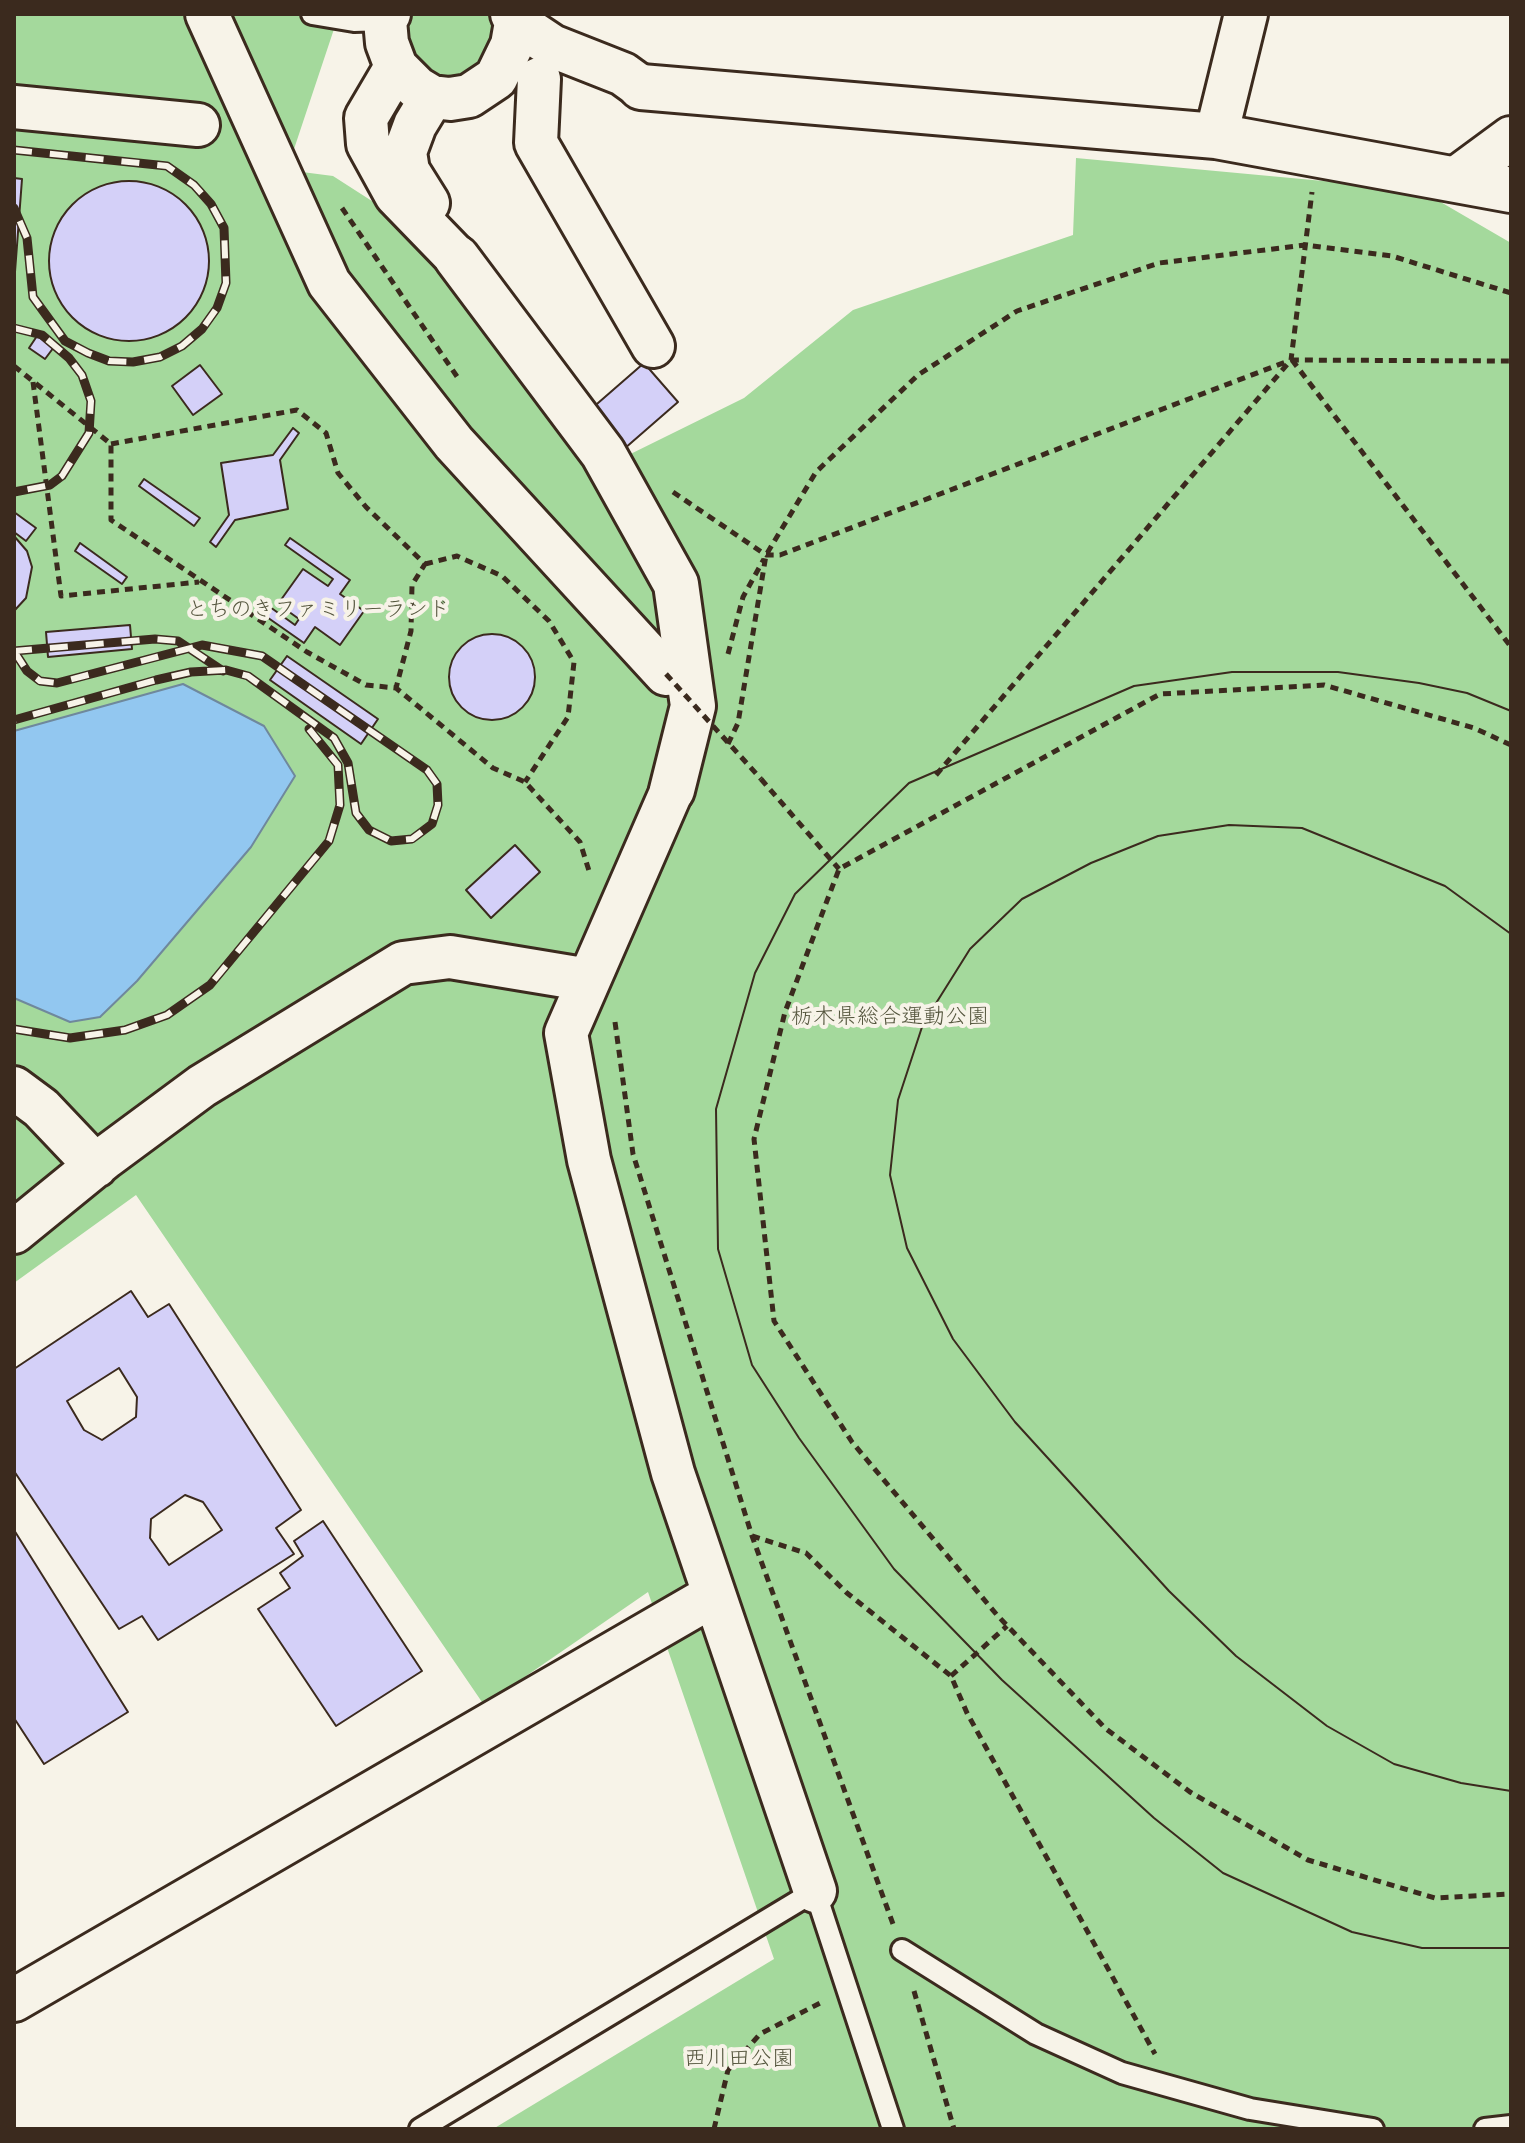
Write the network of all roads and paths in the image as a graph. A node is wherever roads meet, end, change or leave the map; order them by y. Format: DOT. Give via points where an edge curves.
graph roads {
  1 [pos="207,14"];
  2 [pos="312,14"];
  3 [pos="1246,14"];
  4 [pos="387,17"];
  5 [pos="514,18"];
  6 [pos="396,67"];
  7 [pos="496,78"];
  8 [pos="539,79"];
  9 [pos="641,87"];
  10 [pos="432,97"];
  11 [pos="14,107"];
  12 [pos="198,125"];
  13 [pos="1216,136"];
  14 [pos="1511,138"];
  15 [pos="1317,155"];
  16 [pos="1454,180"];
  17 [pos="1511,190"];
  18 [pos="334,195"];
  19 [pos="1305,245"];
  20 [pos="457,258"];
  21 [pos="1511,293"];
  22 [pos="653,346"];
  23 [pos="1291,360"];
  24 [pos="1511,361"];
  25 [pos="14,366"];
  26 [pos="33,381"];
  27 [pos="462,385"];
  28 [pos="111,444"];
  29 [pos="666,487"];
  30 [pos="766,555"];
  31 [pos="425,564"];
  32 [pos="200,582"];
  33 [pos="1511,647"];
  34 [pos="666,674"];
  35 [pos="396,688"];
  36 [pos="1511,745"];
  37 [pos="725,750"];
  38 [pos="936,775"];
  39 [pos="525,782"];
  40 [pos="672,790"];
  41 [pos="839,869"];
  42 [pos="603,881"];
  43 [pos="589,980"];
  44 [pos="619,1009"];
  45 [pos="14,1088"];
  46 [pos="96,1166"];
  47 [pos="14,1232"];
  48 [pos="752,1536"];
  49 [pos="712,1596"];
  50 [pos="1007,1626"];
  51 [pos="951,1676"];
  52 [pos="815,1891"];
  53 [pos="1511,1894"];
  54 [pos="902,1950"];
  55 [pos="850,1988"];
  56 [pos="14,2000"];
  57 [pos="1171,2087"];
  58 [pos="1296,2124"];
  59 [pos="1511,2126"];
  60 [pos="420,2129"];
  61 [pos="714,2129"];
  62 [pos="893,2129"];
  63 [pos="954,2129"];
  64 [pos="1373,2129"];
  65 [pos="1485,2129"];
  1 -- 34 [label="street" via="329,283 454,443"];
  2 -- 4 [label="lane" via="354,21"];
  3 -- 13 [label="street"];
  4 -- 6 [label="street"];
  5 -- 7 [label="street" via="512,45"];
  5 -- 9 [label="street" via="552,46 623,74"];
  6 -- 10 [label="street"];
  6 -- 20 [label="street" via="366,118 368,144 396,195"];
  7 -- 8 [label="street"];
  7 -- 10 [label="street" via="469,96"];
  8 -- 9 [label="street" via="613,91"];
  8 -- 22 [label="street" via="536,143"];
  9 -- 13 [label="street"];
  10 -- 20 [label="street" via="405,152 408,171"];
  11 -- 12 [label="street"];
  13 -- 15 [label="street"];
  14 -- 16 [label="street"];
  15 -- 16 [label="street"];
  15 -- 19 [label="path"];
  16 -- 17 [label="street"];
  18 -- 27 [label="path"];
  19 -- 21 [label="path" via="1392,256"];
  19 -- 23 [label="path"];
  19 -- 30 [label="path" via="1159,263 1017,311 918,375 816,472"];
  20 -- 40 [label="street" via="603,453 676,584 693,706"];
  23 -- 24 [label="path"];
  23 -- 30 [label="path" via="780,555"];
  23 -- 33 [label="path"];
  23 -- 38 [label="path"];
  25 -- 26 [label="path"];
  26 -- 28 [label="path"];
  26 -- 32 [label="path" via="61,596"];
  28 -- 31 [label="path" via="297,410 326,433 338,473 366,507"];
  28 -- 32 [label="path" via="111,520"];
  29 -- 30 [label="path"];
  30 -- 37 [label="path" via="738,723"];
  31 -- 35 [label="path" via="412,585 411,631"];
  31 -- 39 [label="path" via="457,556 502,576 549,621 574,662 568,717"];
  32 -- 35 [label="path" via="366,685"];
  34 -- 41 [label="path, bridge"];
  35 -- 39 [label="path" via="493,768"];
  36 -- 41 [label="path" via="1474,728 1324,685 1160,694"];
  39 -- 42 [label="path" via="575,836 591,876"];
  40 -- 43 [label="street"];
  41 -- 50 [label="path" via="785,1012 754,1139 774,1321 852,1442"];
  43 -- 46 [label="street" via="450,957 403,963 202,1086"];
  43 -- 49 [label="street" via="566,1033 589,1160 673,1473"];
  44 -- 48 [label="path" via="615,1024 633,1154"];
  45 -- 46 [label="street" via="41,1108"];
  46 -- 47 [label="street"];
  48 -- 51 [label="path" via="806,1553"];
  48 -- 54 [label="path"];
  49 -- 52 [label="street"];
  49 -- 56 [label="street"];
  50 -- 51 [label="path"];
  50 -- 53 [label="path" via="1105,1728 1190,1792 1308,1860 1435,1898"];
  51 -- 57 [label="path"];
  52 -- 55 [label="lane"];
  52 -- 60 [label="lane"];
  54 -- 57 [label="lane" via="1036,2034 1122,2073"];
  54 -- 63 [label="path"];
  55 -- 61 [label="path" via="760,2034 728,2070"];
  55 -- 62 [label="lane"];
  57 -- 58 [label="lane"];
  58 -- 64 [label="lane"];
  59 -- 65 [label="lane"];
}
